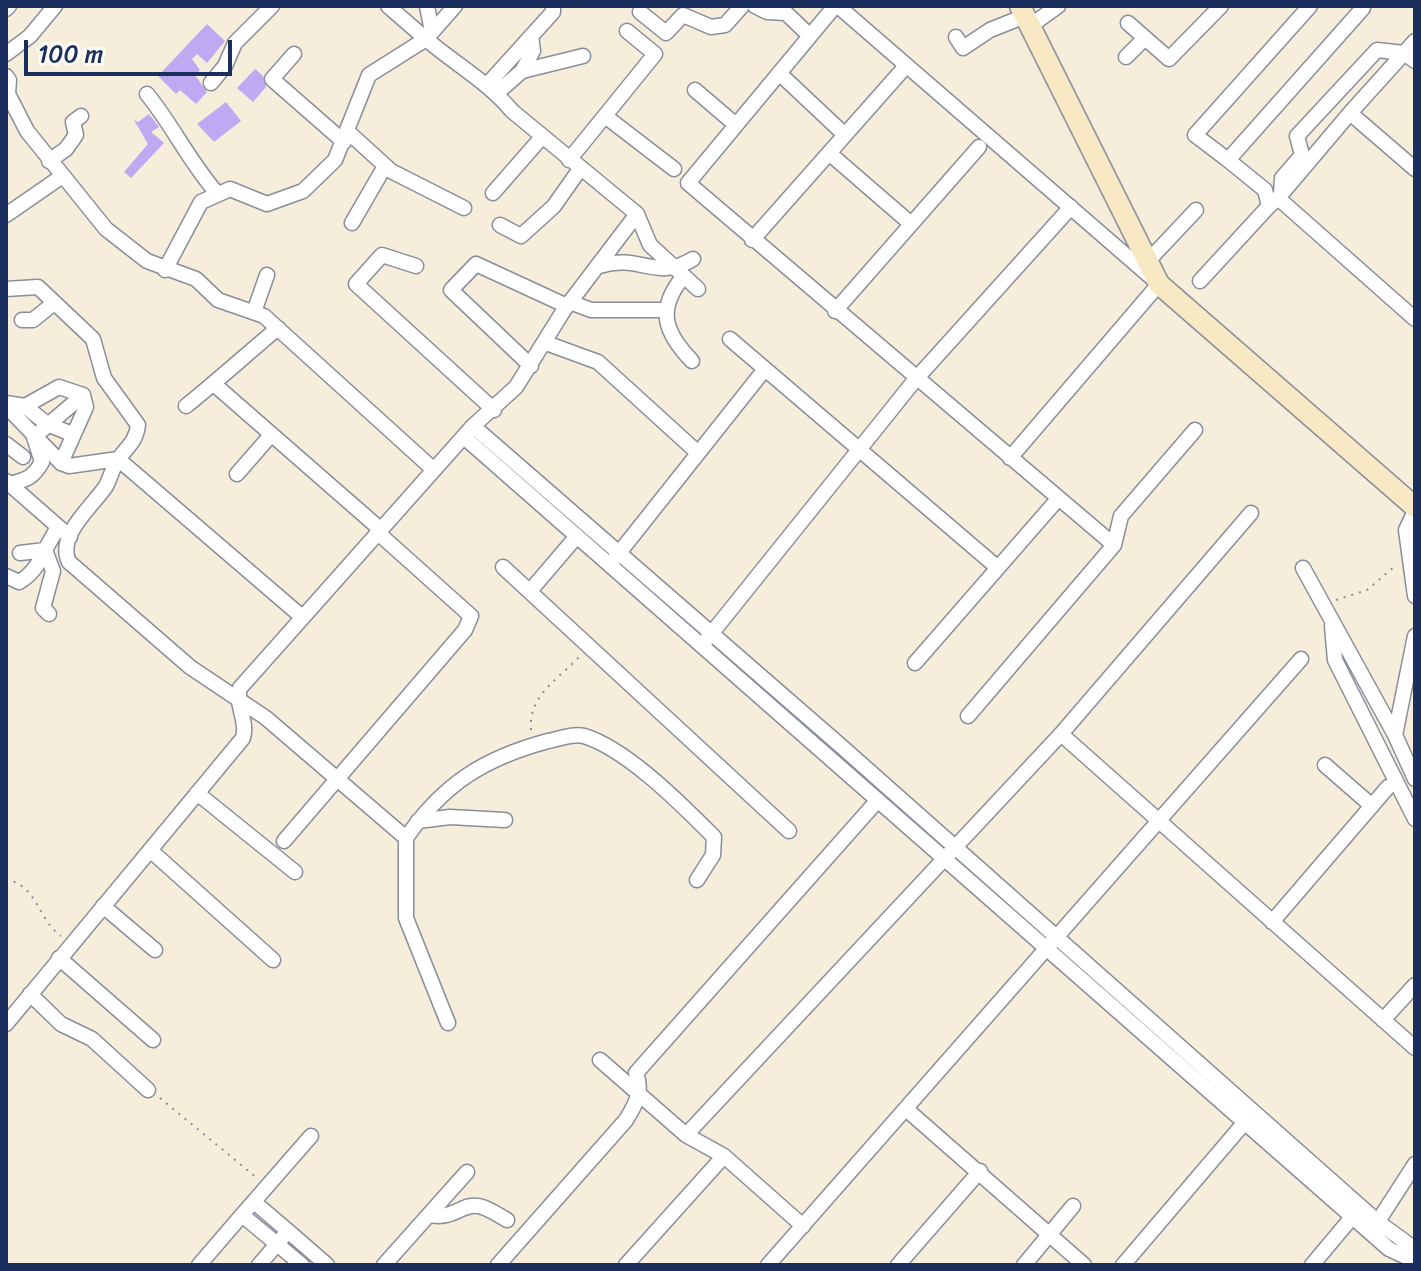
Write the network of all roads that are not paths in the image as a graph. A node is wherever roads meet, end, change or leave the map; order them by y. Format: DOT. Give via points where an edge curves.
graph roads {
  1 [pos="55,6"];
  2 [pos="272,6"];
  3 [pos="388,6"];
  4 [pos="427,6"];
  5 [pos="455,6"];
  6 [pos="553,6"];
  7 [pos="742,6"];
  8 [pos="755,6"];
  9 [pos="837,6"];
  10 [pos="1058,6"];
  11 [pos="1310,6"];
  12 [pos="1361,6"];
  13 [pos="1217,9"];
  14 [pos="640,12"];
  15 [pos="1025,16"];
  16 [pos="1128,23"];
  17 [pos="627,31"];
  18 [pos="429,36"];
  19 [pos="531,36"];
  20 [pos="810,36"];
  21 [pos="956,37"];
  22 [pos="1145,38"];
  23 [pos="1415,41"];
  24 [pos="6,54"];
  25 [pos="294,54"];
  26 [pos="583,56"];
  27 [pos="1126,57"];
  28 [pos="1410,57"];
  29 [pos="906,66"];
  30 [pos="522,71"];
  31 [pos="779,73"];
  32 [pos="6,76"];
  33 [pos="211,83"];
  34 [pos="492,88"];
  35 [pos="695,90"];
  36 [pos="147,94"];
  37 [pos="1350,113"];
  38 [pos="81,116"];
  39 [pos="605,116"];
  40 [pos="736,125"];
  41 [pos="845,135"];
  42 [pos="345,137"];
  43 [pos="542,137"];
  44 [pos="979,147"];
  45 [pos="829,153"];
  46 [pos="1228,160"];
  47 [pos="49,161"];
  48 [pos="574,164"];
  49 [pos="385,166"];
  50 [pos="674,169"];
  51 [pos="1415,169"];
  52 [pos="61,177"];
  53 [pos="216,192"];
  54 [pos="493,193"];
  55 [pos="1276,200"];
  56 [pos="1071,207"];
  57 [pos="464,208"];
  58 [pos="1196,210"];
  59 [pos="637,214"];
  60 [pos="6,215"];
  61 [pos="352,223"];
  62 [pos="910,223"];
  63 [pos="500,225"];
  64 [pos="752,240"];
  65 [pos="693,259"];
  66 [pos="1148,261"];
  67 [pos="416,266"];
  68 [pos="598,267"];
  69 [pos="165,270"];
  70 [pos="679,273"];
  71 [pos="267,275"];
  72 [pos="1200,281"];
  73 [pos="1159,284"];
  74 [pos="6,289"];
  75 [pos="698,289"];
  76 [pos="54,303"];
  77 [pos="568,304"];
  78 [pos="667,310"];
  79 [pos="835,311"];
  80 [pos="254,312"];
  81 [pos="1415,319"];
  82 [pos="22,320"];
  83 [pos="278,328"];
  84 [pos="730,339"];
  85 [pos="546,343"];
  86 [pos="692,361"];
  87 [pos="531,366"];
  88 [pos="765,369"];
  89 [pos="915,380"];
  90 [pos="215,385"];
  91 [pos="83,395"];
  92 [pos="6,404"];
  93 [pos="25,406"];
  94 [pos="186,406"];
  95 [pos="494,410"];
  96 [pos="47,424"];
  97 [pos="1195,430"];
  98 [pos="468,431"];
  99 [pos="72,434"];
  100 [pos="271,435"];
  101 [pos="34,437"];
  102 [pos="6,444"];
  103 [pos="861,448"];
  104 [pos="698,453"];
  105 [pos="23,457"];
  106 [pos="1010,458"];
  107 [pos="118,459"];
  108 [pos="61,463"];
  109 [pos="434,470"];
  110 [pos="237,474"];
  111 [pos="8,482"];
  112 [pos="1058,499"];
  113 [pos="1415,509"];
  114 [pos="1251,513"];
  115 [pos="58,527"];
  116 [pos="378,530"];
  117 [pos="577,536"];
  118 [pos="70,537"];
  119 [pos="1114,545"];
  120 [pos="45,550"];
  121 [pos="20,553"];
  122 [pos="614,559"];
  123 [pos="503,567"];
  124 [pos="998,568"];
  125 [pos="1303,568"];
  126 [pos="6,576"];
  127 [pos="530,591"];
  128 [pos="1415,596"];
  129 [pos="49,614"];
  130 [pos="301,616"];
  131 [pos="1332,620"];
  132 [pos="1415,636"];
  133 [pos="706,640"];
  134 [pos="1301,659"];
  135 [pos="915,663"];
  136 [pos="238,697"];
  137 [pos="968,716"];
  138 [pos="1061,734"];
  139 [pos="1395,735"];
  140 [pos="1325,765"];
  141 [pos="337,778"];
  142 [pos="1415,779"];
  143 [pos="1388,787"];
  144 [pos="197,793"];
  145 [pos="878,800"];
  146 [pos="1372,806"];
  147 [pos="1160,819"];
  148 [pos="1415,819"];
  149 [pos="505,820"];
  150 [pos="418,821"];
  151 [pos="789,831"];
  152 [pos="406,838"];
  153 [pos="284,841"];
  154 [pos="150,850"];
  155 [pos="951,853"];
  156 [pos="295,872"];
  157 [pos="697,880"];
  158 [pos="103,906"];
  159 [pos="1272,922"];
  160 [pos="1050,940"];
  161 [pos="155,950"];
  162 [pos="59,958"];
  163 [pos="273,960"];
  164 [pos="1415,985"];
  165 [pos="30,994"];
  166 [pos="1383,1020"];
  167 [pos="448,1023"];
  168 [pos="6,1024"];
  169 [pos="153,1040"];
  170 [pos="1415,1048"];
  171 [pos="600,1060"];
  172 [pos="148,1090"];
  173 [pos="639,1094"];
  174 [pos="906,1109"];
  175 [pos="1245,1122"];
  176 [pos="686,1135"];
  177 [pos="311,1136"];
  178 [pos="724,1156"];
  179 [pos="1415,1164"];
  180 [pos="980,1171"];
  181 [pos="467,1172"];
  182 [pos="448,1192"];
  183 [pos="254,1202"];
  184 [pos="1073,1206"];
  185 [pos="469,1207"];
  186 [pos="242,1215"];
  187 [pos="429,1215"];
  188 [pos="1353,1216"];
  189 [pos="507,1220"];
  190 [pos="803,1226"];
  191 [pos="1374,1227"];
  192 [pos="288,1231"];
  193 [pos="1050,1235"];
  194 [pos="277,1244"];
  195 [pos="1410,1259"];
  196 [pos="1319,1263"];
  197 [pos="199,1265"];
  198 [pos="259,1265"];
  199 [pos="302,1265"];
  200 [pos="327,1265"];
  201 [pos="384,1265"];
  202 [pos="498,1265"];
  203 [pos="626,1265"];
  204 [pos="768,1265"];
  205 [pos="898,1265"];
  206 [pos="1024,1265"];
  207 [pos="1084,1265"];
  208 [pos="1123,1265"];
  1 -- 24 [label="street"];
  2 -- 33 [label="street" via="235,43"];
  3 -- 18 [label="street"];
  4 -- 18 [label="street"];
  5 -- 18 [label="street"];
  6 -- 19 [label="street"];
  7 -- 14 [label="street" via="725,25 711,27 683,15 666,33"];
  8 -- 20 [label="street" via="786,13"];
  9 -- 20 [label="street"];
  9 -- 29 [label="street"];
  10 -- 15 [label="street"];
  11 -- 46 [label="street" via="1195,135"];
  12 -- 46 [label="street"];
  13 -- 22 [label="street" via="1169,59"];
  15 -- 21 [label="street" via="963,48"];
  15 -- 66 [label="street"];
  16 -- 22 [label="street"];
  17 -- 39 [label="street" via="655,54"];
  18 -- 34 [label="street" via="471,77"];
  18 -- 42 [label="street" via="369,75"];
  19 -- 30 [label="street" via="533,51"];
  19 -- 34 [label="street"];
  20 -- 31 [label="street"];
  22 -- 27 [label="street"];
  23 -- 28 [label="street"];
  25 -- 42 [label="street" via="272,79"];
  26 -- 30 [label="street"];
  28 -- 37 [label="street"];
  28 -- 55 [label="street" via="1377,50 1297,136 1302,155 1282,178"];
  29 -- 41 [label="street"];
  29 -- 56 [label="street"];
  30 -- 34 [label="street"];
  31 -- 40 [label="street"];
  31 -- 41 [label="street"];
  32 -- 47 [label="street" via="16,111"];
  34 -- 43 [label="street"];
  35 -- 40 [label="street"];
  36 -- 53 [label="street"];
  37 -- 51 [label="street"];
  37 -- 55 [label="street"];
  38 -- 47 [label="street" via="73,122 76,135 71,143"];
  39 -- 48 [label="street"];
  39 -- 50 [label="street"];
  40 -- 64 [label="street" via="688,183"];
  41 -- 45 [label="street"];
  42 -- 49 [label="street"];
  42 -- 53 [label="street" via="329,168 287,199 267,204 240,191"];
  43 -- 48 [label="street"];
  43 -- 54 [label="street"];
  44 -- 62 [label="street"];
  45 -- 62 [label="street"];
  45 -- 64 [label="street"];
  46 -- 55 [label="street"];
  47 -- 52 [label="street"];
  48 -- 59 [label="street"];
  48 -- 63 [label="street" via="554,206 521,236"];
  49 -- 57 [label="street"];
  49 -- 61 [label="street"];
  52 -- 60 [label="street"];
  52 -- 69 [label="street" via="106,229"];
  53 -- 69 [label="street" via="197,207"];
  55 -- 72 [label="street"];
  55 -- 81 [label="street"];
  56 -- 73 [label="street"];
  56 -- 89 [label="street"];
  58 -- 66 [label="street"];
  59 -- 68 [label="street"];
  59 -- 70 [label="street" via="650,245"];
  62 -- 79 [label="street"];
  64 -- 79 [label="street"];
  65 -- 70 [label="street"];
  66 -- 73 [label="street"];
  67 -- 95 [label="street" via="382,255 356,284"];
  68 -- 70 [label="street" via="630,260"];
  68 -- 77 [label="street"];
  69 -- 80 [label="street" via="183,273 218,300"];
  70 -- 75 [label="street"];
  70 -- 78 [label="street"];
  71 -- 80 [label="street"];
  73 -- 106 [label="street"];
  73 -- 113 [label="street"];
  74 -- 76 [label="street" via="38,287"];
  76 -- 82 [label="street" via="33,320"];
  76 -- 107 [label="street" via="93,339 104,378 138,425 133,443"];
  77 -- 78 [label="street" via="591,310"];
  77 -- 85 [label="street"];
  77 -- 87 [label="street" via="476,264 451,290"];
  78 -- 86 [label="street" via="674,342"];
  79 -- 89 [label="street"];
  80 -- 83 [label="street"];
  83 -- 90 [label="street"];
  83 -- 109 [label="street"];
  84 -- 88 [label="street"];
  85 -- 87 [label="street"];
  85 -- 104 [label="street" via="598,362"];
  87 -- 95 [label="street"];
  88 -- 103 [label="street"];
  88 -- 104 [label="street"];
  89 -- 103 [label="street"];
  89 -- 106 [label="street"];
  90 -- 94 [label="street"];
  90 -- 100 [label="street"];
  91 -- 93 [label="street" via="59,387"];
  91 -- 96 [label="street"];
  91 -- 99 [label="street" via="86,407"];
  92 -- 93 [label="street"];
  92 -- 101 [label="street"];
  93 -- 96 [label="street"];
  95 -- 98 [label="street"];
  96 -- 99 [label="street"];
  96 -- 101 [label="street"];
  97 -- 119 [label="street" via="1121,516"];
  98 -- 109 [label="street"];
  98 -- 117 [label="street"];
  98 -- 122 [label="street"];
  99 -- 108 [label="street"];
  100 -- 110 [label="street"];
  100 -- 116 [label="street"];
  101 -- 108 [label="street"];
  101 -- 111 [label="street" via="42,462 32,478"];
  102 -- 105 [label="street"];
  103 -- 124 [label="street"];
  103 -- 133 [label="street"];
  104 -- 122 [label="street"];
  106 -- 112 [label="street"];
  107 -- 108 [label="street"];
  107 -- 118 [label="street"];
  107 -- 130 [label="street"];
  109 -- 116 [label="street"];
  111 -- 115 [label="street"];
  112 -- 119 [label="street"];
  112 -- 124 [label="street"];
  113 -- 128 [label="street" via="1406,530"];
  114 -- 138 [label="street"];
  115 -- 118 [label="street"];
  115 -- 120 [label="street"];
  116 -- 130 [label="street"];
  116 -- 141 [label="street" via="471,616 465,630"];
  117 -- 122 [label="street"];
  117 -- 127 [label="street"];
  118 -- 136 [label="street" via="66,557 74,568 220,691"];
  119 -- 137 [label="street"];
  120 -- 121 [label="street"];
  120 -- 126 [label="street" via="39,564 19,582"];
  120 -- 129 [label="street" via="53,571 43,608"];
  122 -- 133 [label="street"];
  123 -- 127 [label="street"];
  124 -- 135 [label="street"];
  125 -- 131 [label="street"];
  127 -- 151 [label="street"];
  130 -- 136 [label="street"];
  131 -- 139 [label="street"];
  131 -- 148 [label="street" via="1335,660"];
  132 -- 139 [label="street"];
  133 -- 145 [label="street"];
  133 -- 155 [label="street"];
  134 -- 147 [label="street"];
  136 -- 141 [label="street"];
  136 -- 144 [label="street" via="246,728 243,738"];
  138 -- 147 [label="street"];
  138 -- 155 [label="street"];
  139 -- 142 [label="street"];
  140 -- 146 [label="street"];
  141 -- 152 [label="street"];
  141 -- 153 [label="street"];
  143 -- 146 [label="street"];
  144 -- 154 [label="street"];
  144 -- 156 [label="street"];
  145 -- 155 [label="street"];
  145 -- 173 [label="street" via="636,1073"];
  146 -- 159 [label="street"];
  147 -- 159 [label="street"];
  147 -- 160 [label="street"];
  149 -- 150 [label="street"];
  150 -- 152 [label="street"];
  150 -- 157 [label="street" via="466,775 503,754 581,735 661,788 714,837 713,855"];
  152 -- 167 [label="street" via="406,918"];
  154 -- 158 [label="street"];
  154 -- 163 [label="street"];
  155 -- 160 [label="street"];
  155 -- 176 [label="street"];
  158 -- 161 [label="street"];
  158 -- 162 [label="street"];
  159 -- 166 [label="street"];
  160 -- 174 [label="street"];
  160 -- 175 [label="street"];
  160 -- 191 [label="street"];
  162 -- 165 [label="street"];
  162 -- 169 [label="street"];
  164 -- 166 [label="street"];
  165 -- 168 [label="street"];
  165 -- 172 [label="street" via="61,1024 92,1039"];
  166 -- 170 [label="street"];
  171 -- 173 [label="street"];
  173 -- 176 [label="street"];
  173 -- 202 [label="street" via="626,1120"];
  174 -- 180 [label="street"];
  174 -- 190 [label="street"];
  175 -- 188 [label="street"];
  175 -- 208 [label="street"];
  176 -- 178 [label="street"];
  177 -- 183 [label="street"];
  178 -- 190 [label="street"];
  178 -- 203 [label="street"];
  179 -- 191 [label="street"];
  180 -- 193 [label="street"];
  180 -- 205 [label="street"];
  181 -- 182 [label="street"];
  182 -- 185 [label="street"];
  182 -- 187 [label="street"];
  183 -- 186 [label="street"];
  183 -- 192 [label="street"];
  184 -- 193 [label="street"];
  185 -- 187 [label="street" via="456,1215"];
  185 -- 189 [label="street"];
  186 -- 194 [label="street"];
  186 -- 197 [label="street"];
  187 -- 201 [label="street"];
  188 -- 191 [label="street"];
  188 -- 196 [label="street"];
  190 -- 204 [label="street"];
  191 -- 195 [label="street" via="1389,1249"];
  192 -- 194 [label="street"];
  192 -- 200 [label="street"];
  193 -- 206 [label="street"];
  193 -- 207 [label="street"];
  194 -- 198 [label="street"];
  194 -- 199 [label="street"];
}
